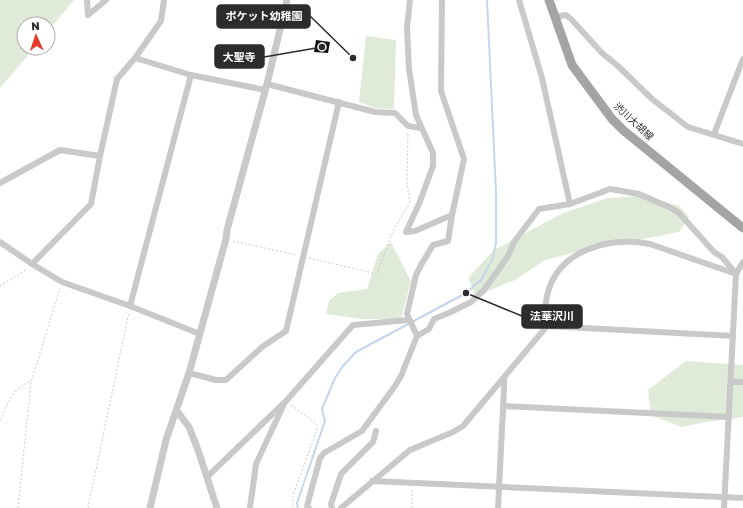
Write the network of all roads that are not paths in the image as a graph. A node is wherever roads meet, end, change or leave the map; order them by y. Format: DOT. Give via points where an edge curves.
graph roads {
  1 [pos="87,0"];
  2 [pos="106,0"];
  3 [pos="164,0"];
  4 [pos="287,0"];
  5 [pos="410,0"];
  6 [pos="442,0"];
  7 [pos="519,0"];
  8 [pos="549,0"];
  9 [pos="554,17"];
  10 [pos="135,58"];
  11 [pos="743,59"];
  12 [pos="190,76"];
  13 [pos="266,87"];
  14 [pos="339,102"];
  15 [pos="420,128"];
  16 [pos="714,134"];
  17 [pos="743,144"];
  18 [pos="100,156"];
  19 [pos="0,183"];
  20 [pos="570,204"];
  21 [pos="452,215"];
  22 [pos="743,228"];
  23 [pos="0,242"];
  24 [pos="743,262"];
  25 [pos="32,264"];
  26 [pos="736,274"];
  27 [pos="130,306"];
  28 [pos="410,320"];
  29 [pos="547,326"];
  30 [pos="200,334"];
  31 [pos="417,336"];
  32 [pos="733,336"];
  33 [pos="189,373"];
  34 [pos="504,378"];
  35 [pos="731,382"];
  36 [pos="743,382"];
  37 [pos="286,401"];
  38 [pos="504,406"];
  39 [pos="176,412"];
  40 [pos="729,417"];
  41 [pos="376,431"];
  42 [pos="207,477"];
  43 [pos="372,481"];
  44 [pos="500,488"];
  45 [pos="724,497"];
  46 [pos="743,498"];
  47 [pos="150,508"];
  48 [pos="217,508"];
  49 [pos="250,508"];
  50 [pos="309,508"];
  51 [pos="332,508"];
  52 [pos="341,508"];
  53 [pos="498,508"];
  54 [pos="724,508"];
  1 -- 2 [label="street" via="88,15"];
  3 -- 10 [label="street" via="162,21"];
  4 -- 13 [label="street"];
  5 -- 15 [label="street" via="407,28 409,69"];
  6 -- 21 [label="street" via="441,91 464,159"];
  7 -- 20 [label="street" via="542,78"];
  8 -- 9 [label="main road, 渋川大胡線"];
  9 -- 16 [label="street" via="566,15 602,53 652,99 688,127"];
  9 -- 22 [label="main road, 渋川大胡線" via="572,65 612,118 623,130"];
  10 -- 12 [label="street"];
  10 -- 18 [label="street" via="117,79"];
  11 -- 16 [label="street"];
  12 -- 13 [label="street"];
  12 -- 27 [label="street"];
  13 -- 14 [label="street"];
  13 -- 30 [label="street"];
  14 -- 15 [label="street" via="394,114 408,126"];
  14 -- 33 [label="street" via="286,331 262,347 226,380"];
  15 -- 21 [label="street" via="433,152 433,166 406,232 415,232"];
  16 -- 17 [label="street"];
  18 -- 19 [label="street" via="60,150"];
  18 -- 25 [label="street" via="91,204"];
  20 -- 26 [label="street" via="610,189 639,194 679,213"];
  20 -- 31 [label="street" via="539,209 514,242 508,256 484,290 471,302 434,319 428,329"];
  21 -- 28 [label="street" via="448,241 433,245 416,275 406,314"];
  23 -- 25 [label="street"];
  24 -- 26 [label="street"];
  25 -- 27 [label="street" via="62,282"];
  26 -- 29 [label="street" via="638,241 595,246 568,260 558,272 548,292 545,306"];
  26 -- 32 [label="street"];
  27 -- 30 [label="street"];
  28 -- 31 [label="street"];
  28 -- 37 [label="street" via="352,325"];
  29 -- 32 [label="street"];
  29 -- 34 [label="street"];
  30 -- 33 [label="street"];
  31 -- 50 [label="street" via="401,376 362,431 324,453 320,458 307,506"];
  32 -- 35 [label="street"];
  33 -- 39 [label="street"];
  34 -- 38 [label="street"];
  34 -- 43 [label="street" via="463,426 410,450"];
  35 -- 36 [label="street"];
  35 -- 40 [label="street"];
  37 -- 42 [label="street"];
  37 -- 49 [label="street" via="256,464"];
  38 -- 40 [label="street"];
  38 -- 44 [label="street"];
  39 -- 42 [label="street" via="189,427"];
  39 -- 47 [label="street" via="166,440"];
  40 -- 45 [label="street"];
  41 -- 51 [label="street" via="373,442 341,474"];
  42 -- 48 [label="street"];
  43 -- 44 [label="street"];
  43 -- 52 [label="street"];
  44 -- 45 [label="street"];
  44 -- 53 [label="street"];
  45 -- 46 [label="street"];
  45 -- 54 [label="street"];
}
